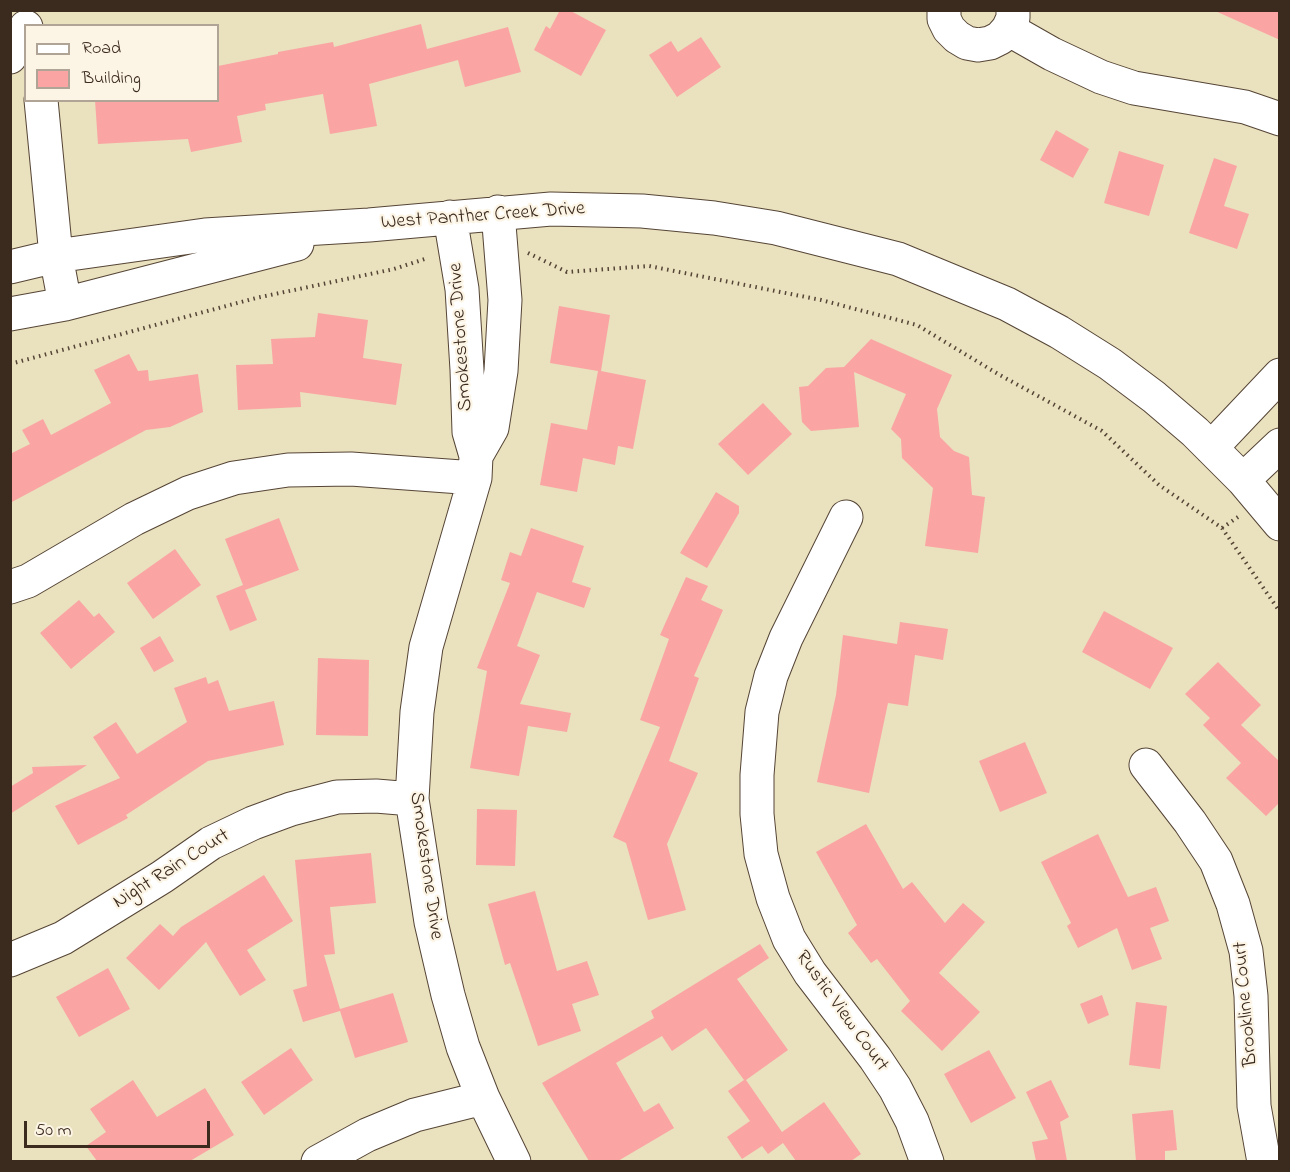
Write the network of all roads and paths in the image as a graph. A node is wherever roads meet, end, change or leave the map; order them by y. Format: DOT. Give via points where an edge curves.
graph roads {
  1 [pos="944,10"];
  2 [pos="1011,20"];
  3 [pos="24,30"];
  4 [pos="10,57"];
  5 [pos="41,102"];
  6 [pos="1280,119"];
  7 [pos="498,212"];
  8 [pos="450,217"];
  9 [pos="369,225"];
  10 [pos="501,247"];
  11 [pos="455,249"];
  12 [pos="57,255"];
  13 [pos="10,267"];
  14 [pos="64,304"];
  15 [pos="11,308"];
  16 [pos="10,364"];
  17 [pos="1280,375"];
  18 [pos="1280,445"];
  19 [pos="1211,448"];
  20 [pos="475,467"];
  21 [pos="1243,480"];
  22 [pos="846,518"];
  23 [pos="1280,524"];
  24 [pos="10,587"];
  25 [pos="1280,612"];
  26 [pos="1146,765"];
  27 [pos="412,799"];
  28 [pos="10,960"];
  29 [pos="483,1098"];
  30 [pos="318,1161"];
  31 [pos="514,1161"];
  32 [pos="927,1161"];
  33 [pos="1264,1161"];
  1 -- 2 [label="street" via="949,29 967,43 978,45 1000,38"];
  2 -- 6 [label="street" via="1052,54 1101,77 1134,88 1245,107"];
  3 -- 4 [label="street"];
  5 -- 12 [label="street"];
  7 -- 8 [label="street, West Panther Creek Drive"];
  7 -- 10 [label="street, Smokestone Drive"];
  7 -- 19 [label="street, West Panther Creek Drive" via="551,208 630,210 714,218 776,228 898,260 1007,304 1059,332 1137,384"];
  8 -- 9 [label="street, West Panther Creek Drive"];
  8 -- 11 [label="street, Smokestone Drive"];
  9 -- 12 [label="street, West Panther Creek Drive" via="205,235"];
  9 -- 14 [label="street, West Panther Creek Drive"];
  10 -- 20 [label="street, Smokestone Drive" via="501,370 492,428"];
  10 -- 25 [label="path" via="517,247 567,272 649,266 821,300 917,325 1102,430 1159,485 1222,528"];
  11 -- 16 [label="path" via="394,269 256,298"];
  11 -- 20 [label="street, Smokestone Drive" via="463,301 469,432"];
  12 -- 13 [label="street, West Panther Creek Drive"];
  12 -- 14 [label="street"];
  14 -- 15 [label="street, West Panther Creek Drive"];
  17 -- 19 [label="street"];
  18 -- 21 [label="street"];
  19 -- 21 [label="street, West Panther Creek Drive"];
  20 -- 24 [label="street" via="288,470 234,478 188,493 134,519 28,581"];
  20 -- 27 [label="street, Smokestone Drive" via="426,647 417,712"];
  21 -- 23 [label="street, West Panther Creek Drive"];
  22 -- 32 [label="street, Rustic View Court" via="786,638 764,703 757,775 761,854 789,939 810,974 895,1088"];
  26 -- 33 [label="street, Brookline Court" via="1216,861 1233,904 1246,951 1254,1106"];
  27 -- 28 [label="street, Night Rain Court" via="337,797 253,823 211,843 63,938"];
  27 -- 29 [label="street, Smokestone Drive" via="431,922 463,1047"];
  29 -- 30 [label="street" via="415,1115"];
  29 -- 31 [label="street, Smokestone Drive"];
}
